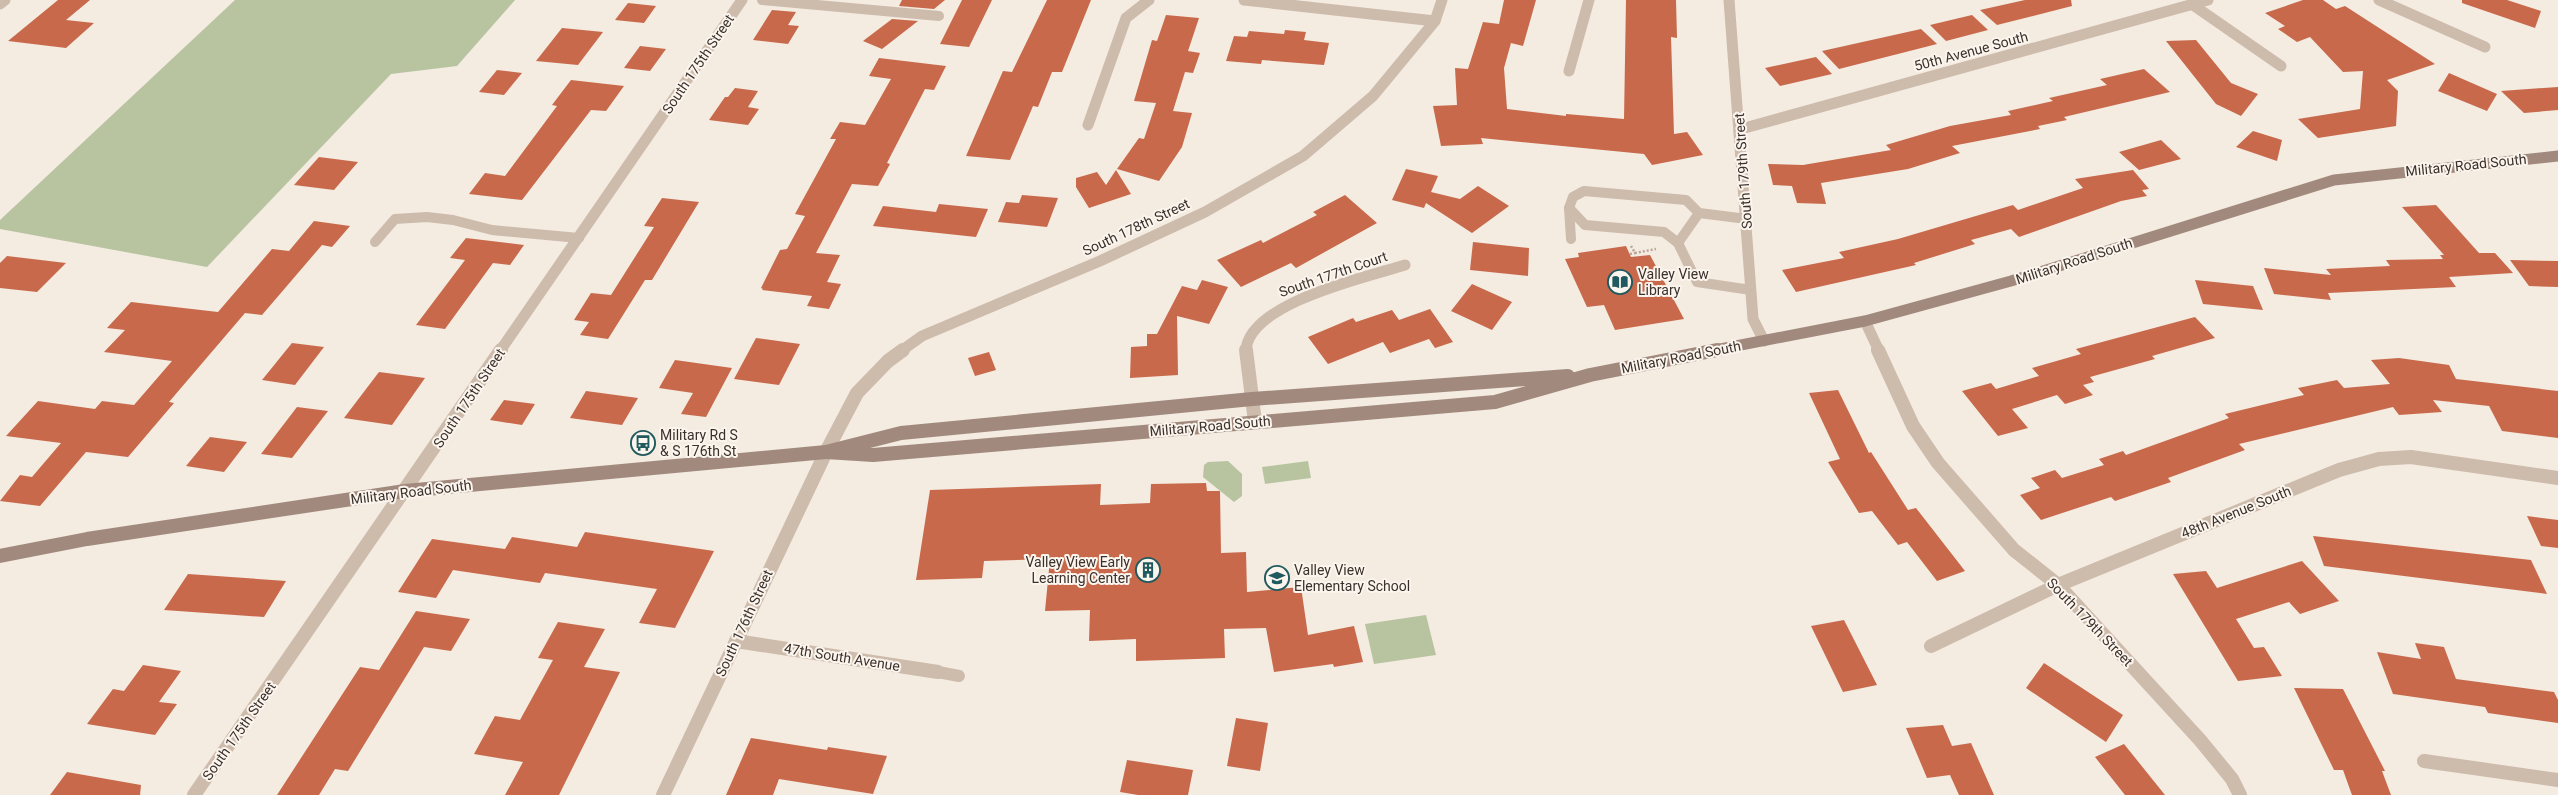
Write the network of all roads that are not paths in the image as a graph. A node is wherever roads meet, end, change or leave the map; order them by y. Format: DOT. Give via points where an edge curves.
graph roads {
  1 [pos="5,0"];
  2 [pos="742,0"];
  3 [pos="762,0"];
  4 [pos="1149,0"];
  5 [pos="1244,0"];
  6 [pos="1442,0"];
  7 [pos="1589,0"];
  8 [pos="1729,0"];
  9 [pos="2208,0"];
  10 [pos="2379,0"];
  11 [pos="0,4"];
  12 [pos="2193,5"];
  13 [pos="939,16"];
  14 [pos="1434,20"];
  15 [pos="2485,47"];
  16 [pos="2281,66"];
  17 [pos="1569,71"];
  18 [pos="1088,125"];
  19 [pos="1741,129"];
  20 [pos="2558,156"];
  21 [pos="1569,208"];
  22 [pos="1699,213"];
  23 [pos="1747,219"];
  24 [pos="579,238"];
  25 [pos="1571,238"];
  26 [pos="375,242"];
  27 [pos="1678,243"];
  28 [pos="1404,265"];
  29 [pos="1751,290"];
  30 [pos="1865,321"];
  31 [pos="1764,340"];
  32 [pos="1590,375"];
  33 [pos="1252,399"];
  34 [pos="1255,422"];
  35 [pos="826,452"];
  36 [pos="2558,478"];
  37 [pos="405,491"];
  38 [pos="0,556"];
  39 [pos="2058,585"];
  40 [pos="736,641"];
  41 [pos="1931,646"];
  42 [pos="948,674"];
  43 [pos="2424,761"];
  44 [pos="2558,780"];
  45 [pos="194,795"];
  46 [pos="663,795"];
  47 [pos="2240,795"];
  1 -- 11 [label="street"];
  2 -- 24 [label="street, South 175th Street"];
  3 -- 13 [label="lane"];
  4 -- 18 [label="street" via="1126,18"];
  5 -- 14 [label="street"];
  6 -- 14 [label="street, South 178th Street"];
  7 -- 17 [label="street"];
  8 -- 19 [label="street, South 179th Street"];
  9 -- 12 [label="street, 50th Avenue South"];
  10 -- 15 [label="street"];
  12 -- 16 [label="street"];
  12 -- 19 [label="street, 50th Avenue South"];
  14 -- 35 [label="street, South 178th Street" via="1374,96 1303,156 1206,212 922,336 888,360 857,393"];
  19 -- 23 [label="street, South 179th Street"];
  20 -- 30 [label="main road, Military Road South" via="2334,180 2011,281"];
  21 -- 22 [label="lane" via="1570,201 1584,190 1686,200"];
  21 -- 25 [label="lane"];
  21 -- 27 [label="lane" via="1585,225 1664,232"];
  22 -- 23 [label="lane"];
  22 -- 27 [label="lane"];
  23 -- 29 [label="street, South 179th Street"];
  24 -- 26 [label="lane" via="492,230 428,217 396,219"];
  24 -- 37 [label="street, South 175th Street"];
  27 -- 29 [label="lane" via="1697,282"];
  28 -- 33 [label="street, South 177th Court" via="1300,299 1264,318 1251,334 1246,348"];
  29 -- 31 [label="street, South 179th Street" via="1753,319"];
  30 -- 31 [label="main road, Military Road South"];
  30 -- 39 [label="street, South 179th Street" via="1913,426 1938,463 2014,550"];
  31 -- 32 [label="main road, Military Road South"];
  32 -- 33 [label="main road, Military Road South" via="1508,378"];
  32 -- 34 [label="main road, Military Road South" via="1495,402"];
  33 -- 34 [label="street, South 177th Court"];
  33 -- 35 [label="main road, Military Road South" via="900,433"];
  34 -- 35 [label="main road, Military Road South" via="873,455"];
  35 -- 37 [label="main road, Military Road South"];
  35 -- 40 [label="street, South 176th Street"];
  36 -- 39 [label="street, 48th Avenue South" via="2412,457 2379,459 2339,470"];
  37 -- 38 [label="main road, Military Road South" via="87,539"];
  37 -- 45 [label="street, South 175th Street"];
  39 -- 41 [label="street, 48th Avenue South"];
  39 -- 47 [label="street, South 179th Street" via="2200,740 2232,779"];
  40 -- 42 [label="street, 47th South Avenue"];
  40 -- 46 [label="street, South 176th Street"];
  43 -- 44 [label="street"];
}
